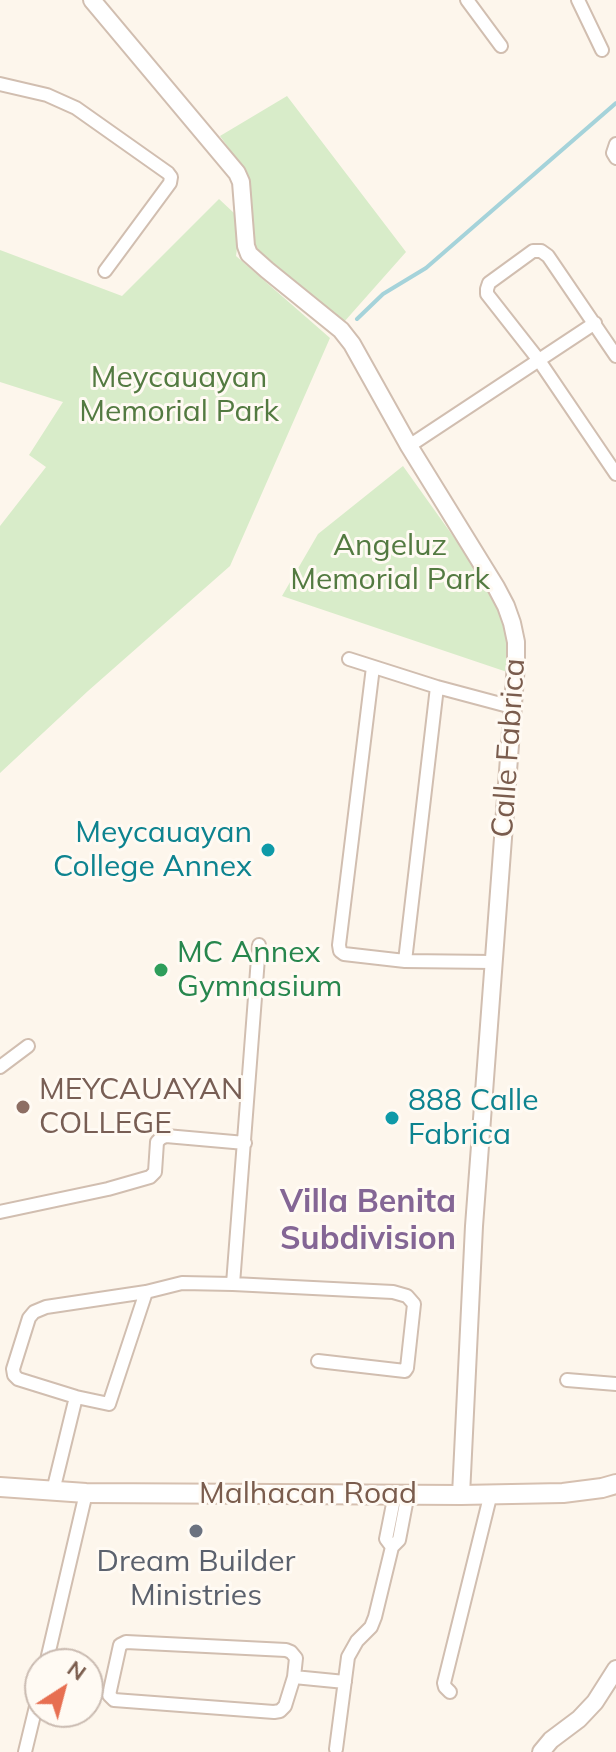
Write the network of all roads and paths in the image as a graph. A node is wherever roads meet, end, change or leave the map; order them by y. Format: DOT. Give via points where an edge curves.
graph roads {
  1 [pos="92,0"];
  2 [pos="467,0"];
  3 [pos="578,0"];
  4 [pos="501,46"];
  5 [pos="602,50"];
  6 [pos="0,84"];
  7 [pos="616,144"];
  8 [pos="616,158"];
  9 [pos="105,271"];
  10 [pos="595,323"];
  11 [pos="616,356"];
  12 [pos="538,359"];
  13 [pos="409,446"];
  14 [pos="616,474"];
  15 [pos="349,659"];
  16 [pos="373,667"];
  17 [pos="437,687"];
  18 [pos="512,707"];
  19 [pos="259,945"];
  20 [pos="405,961"];
  21 [pos="493,962"];
  22 [pos="28,1046"];
  23 [pos="0,1067"];
  24 [pos="245,1143"];
  25 [pos="0,1212"];
  26 [pos="233,1284"];
  27 [pos="146,1292"];
  28 [pos="318,1361"];
  29 [pos="567,1380"];
  30 [pos="616,1384"];
  31 [pos="76,1397"];
  32 [pos="616,1484"];
  33 [pos="0,1487"];
  34 [pos="53,1491"];
  35 [pos="86,1493"];
  36 [pos="491,1493"];
  37 [pos="402,1494"];
  38 [pos="461,1495"];
  39 [pos="50,1648"];
  40 [pos="616,1669"];
  41 [pos="294,1677"];
  42 [pos="345,1682"];
  43 [pos="450,1692"];
  44 [pos="31,1728"];
  45 [pos="336,1749"];
  46 [pos="25,1752"];
  47 [pos="541,1752"];
  1 -- 13 [label="street, Calle Fabrica" via="237,173 249,254 348,337"];
  2 -- 4 [label="street"];
  3 -- 5 [label="street"];
  6 -- 9 [label="street" via="76,108 171,177"];
  7 -- 8 [label="street"];
  10 -- 11 [label="street"];
  10 -- 12 [label="street"];
  10 -- 12 [label="street" via="548,256 533,251 489,283 487,294"];
  12 -- 13 [label="street"];
  12 -- 14 [label="street"];
  13 -- 18 [label="street, Calle Fabrica" via="506,606 517,652"];
  15 -- 16 [label="street"];
  16 -- 17 [label="street"];
  16 -- 20 [label="street" via="339,945 344,954"];
  17 -- 18 [label="street"];
  17 -- 20 [label="street"];
  18 -- 21 [label="street, Calle Fabrica"];
  19 -- 24 [label="street"];
  20 -- 21 [label="street"];
  21 -- 38 [label="street, Calle Fabrica"];
  22 -- 23 [label="street"];
  24 -- 25 [label="street" via="166,1136 157,1142 150,1177"];
  24 -- 26 [label="street"];
  26 -- 27 [label="street" via="182,1283"];
  26 -- 28 [label="street" via="393,1292 414,1304 405,1371"];
  27 -- 31 [label="street" via="111,1403"];
  27 -- 31 [label="street" via="46,1307 29,1318 14,1375"];
  29 -- 30 [label="street"];
  31 -- 34 [label="street"];
  32 -- 36 [label="main road, Malhacan Road" via="563,1493"];
  33 -- 34 [label="main road, Malhacan Road"];
  34 -- 35 [label="main road, Malhacan Road"];
  35 -- 37 [label="main road, Malhacan Road"];
  35 -- 39 [label="street"];
  36 -- 38 [label="main road, Malhacan Road"];
  36 -- 43 [label="street" via="444,1683"];
  37 -- 38 [label="main road, Malhacan Road"];
  37 -- 42 [label="street" via="399,1540 392,1547 371,1627 348,1657"];
  40 -- 47 [label="street" via="595,1702"];
  41 -- 41 [label="street" via="296,1658 286,1650 126,1642 120,1645 109,1695 114,1700 274,1712 285,1706"];
  41 -- 42 [label="street"];
  42 -- 45 [label="street"];
  44 -- 46 [label="street"];
}
